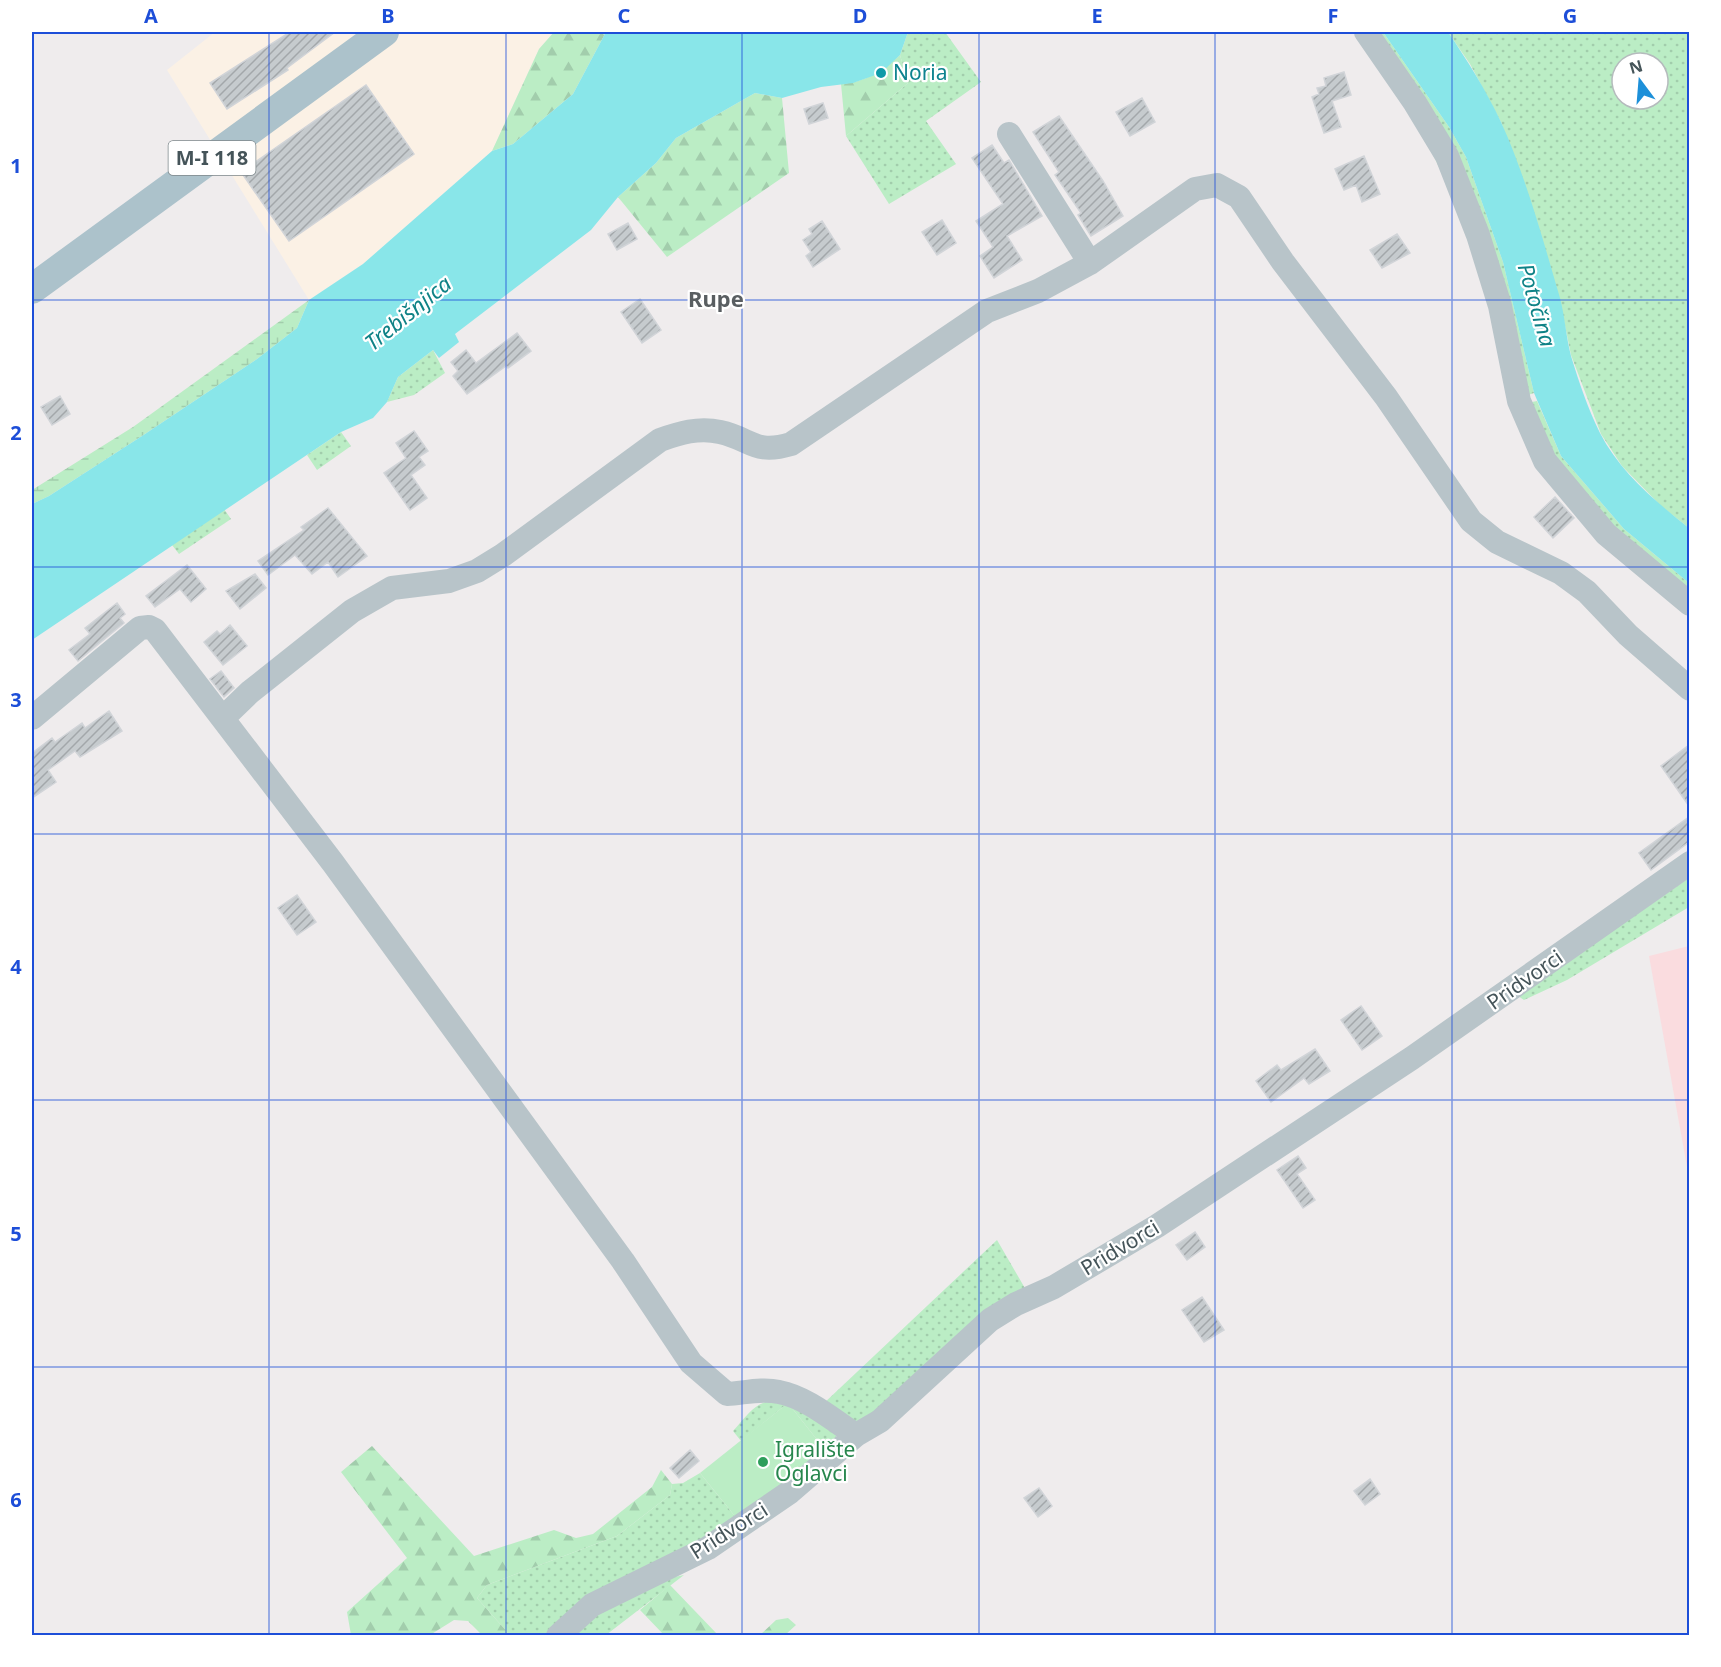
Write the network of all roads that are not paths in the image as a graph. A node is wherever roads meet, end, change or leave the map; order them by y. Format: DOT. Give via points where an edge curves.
graph roads {
  1 [pos="384,32"];
  2 [pos="1366,32"];
  3 [pos="1009,134"];
  4 [pos="1090,263"];
  5 [pos="35,287"];
  6 [pos="1689,604"];
  7 [pos="1689,689"];
  8 [pos="32,718"];
  9 [pos="223,718"];
  10 [pos="1689,863"];
  11 [pos="856,1435"];
  12 [pos="558,1635"];
  1 -- 5 [label="main road, M-I 118"];
  2 -- 6 [label="street" via="1447,156 1500,306 1519,401 1545,461 1606,534"];
  3 -- 4 [label="street"];
  4 -- 7 [label="street" via="1195,189 1217,185 1239,197 1283,262 1386,397 1471,521 1497,542 1561,573 1587,592"];
  4 -- 9 [label="street" via="1038,291 987,311 791,444 774,449 755,447 735,436 700,430 660,440 477,571 449,581 392,588 352,611"];
  8 -- 9 [label="street" via="140,628 149,627"];
  9 -- 11 [label="street" via="623,1261 691,1363 728,1394 780,1392 818,1409"];
  10 -- 11 [label="street, Pridvorci" via="1412,1058 1166,1220 990,1320 880,1421"];
  11 -- 12 [label="street, Pridvorci" via="790,1492 708,1548 610,1594"];
}
